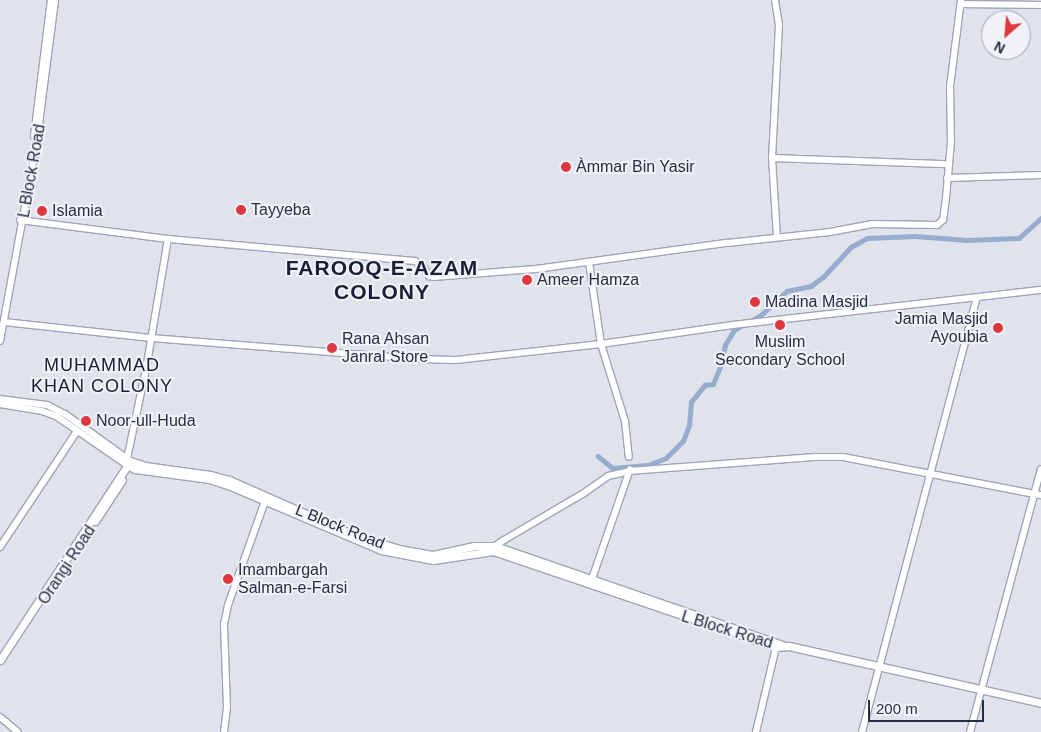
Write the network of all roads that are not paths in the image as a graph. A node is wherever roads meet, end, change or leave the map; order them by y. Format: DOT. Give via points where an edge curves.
graph roads {
  1 [pos="51,0"];
  2 [pos="55,0"];
  3 [pos="775,0"];
  4 [pos="961,2"];
  5 [pos="1041,5"];
  6 [pos="772,158"];
  7 [pos="948,164"];
  8 [pos="1041,176"];
  9 [pos="947,178"];
  10 [pos="22,220"];
  11 [pos="777,237"];
  12 [pos="168,240"];
  13 [pos="589,262"];
  14 [pos="1041,290"];
  15 [pos="977,298"];
  16 [pos="2,322"];
  17 [pos="151,338"];
  18 [pos="0,341"];
  19 [pos="601,344"];
  20 [pos="0,398"];
  21 [pos="0,404"];
  22 [pos="77,431"];
  23 [pos="629,457"];
  24 [pos="130,463"];
  25 [pos="1041,469"];
  26 [pos="630,470"];
  27 [pos="932,474"];
  28 [pos="1038,494"];
  29 [pos="265,501"];
  30 [pos="0,547"];
  31 [pos="494,548"];
  32 [pos="444,556"];
  33 [pos="592,579"];
  34 [pos="779,644"];
  35 [pos="0,660"];
  36 [pos="0,667"];
  37 [pos="879,667"];
  38 [pos="982,690"];
  39 [pos="1041,703"];
  40 [pos="0,717"];
  41 [pos="18,732"];
  42 [pos="224,732"];
  43 [pos="756,732"];
  44 [pos="862,732"];
  45 [pos="970,732"];
  1 -- 10 [label="street, L Block Road"];
  2 -- 10 [label="street, L Block Road" via="44,99"];
  3 -- 6 [label="street" via="779,25"];
  4 -- 5 [label="street"];
  4 -- 7 [label="street" via="950,87"];
  6 -- 7 [label="street"];
  6 -- 11 [label="street"];
  7 -- 9 [label="street"];
  8 -- 9 [label="street"];
  9 -- 11 [label="street" via="943,220 937,225 872,224"];
  10 -- 12 [label="street"];
  10 -- 16 [label="street, L Block Road"];
  11 -- 13 [label="street"];
  12 -- 13 [label="street" via="415,261 434,277"];
  12 -- 17 [label="street"];
  13 -- 19 [label="street"];
  14 -- 15 [label="street"];
  15 -- 19 [label="street" via="733,325"];
  15 -- 27 [label="street"];
  16 -- 17 [label="street"];
  16 -- 18 [label="street, L Block Road"];
  17 -- 19 [label="street" via="449,360"];
  17 -- 24 [label="street"];
  19 -- 23 [label="street" via="625,420"];
  20 -- 24 [label="street, L Block Road" via="47,405 65,414"];
  21 -- 22 [label="street, L Block Road" via="48,413"];
  22 -- 24 [label="street, L Block Road"];
  22 -- 30 [label="street"];
  24 -- 29 [label="main road, L Block Road" via="209,479"];
  24 -- 32 [label="main road, L Block Road" via="215,476 377,544"];
  24 -- 35 [label="main road, Orangi Road"];
  24 -- 36 [label="main road, Orangi Road"];
  25 -- 28 [label="street"];
  26 -- 27 [label="street" via="843,457"];
  26 -- 31 [label="street" via="608,476"];
  26 -- 33 [label="street"];
  27 -- 28 [label="street"];
  27 -- 37 [label="street"];
  28 -- 38 [label="street"];
  29 -- 32 [label="main road, L Block Road" via="375,549 430,560"];
  29 -- 42 [label="street" via="224,624 227,707"];
  31 -- 32 [label="main road, L Block Road"];
  31 -- 33 [label="main road, L Block Road"];
  31 -- 34 [label="main road, L Block Road"];
  33 -- 34 [label="main road, L Block Road"];
  34 -- 37 [label="main road"];
  34 -- 43 [label="street"];
  37 -- 38 [label="main road"];
  37 -- 44 [label="street"];
  38 -- 39 [label="main road"];
  38 -- 45 [label="street"];
  40 -- 41 [label="street"];
}
